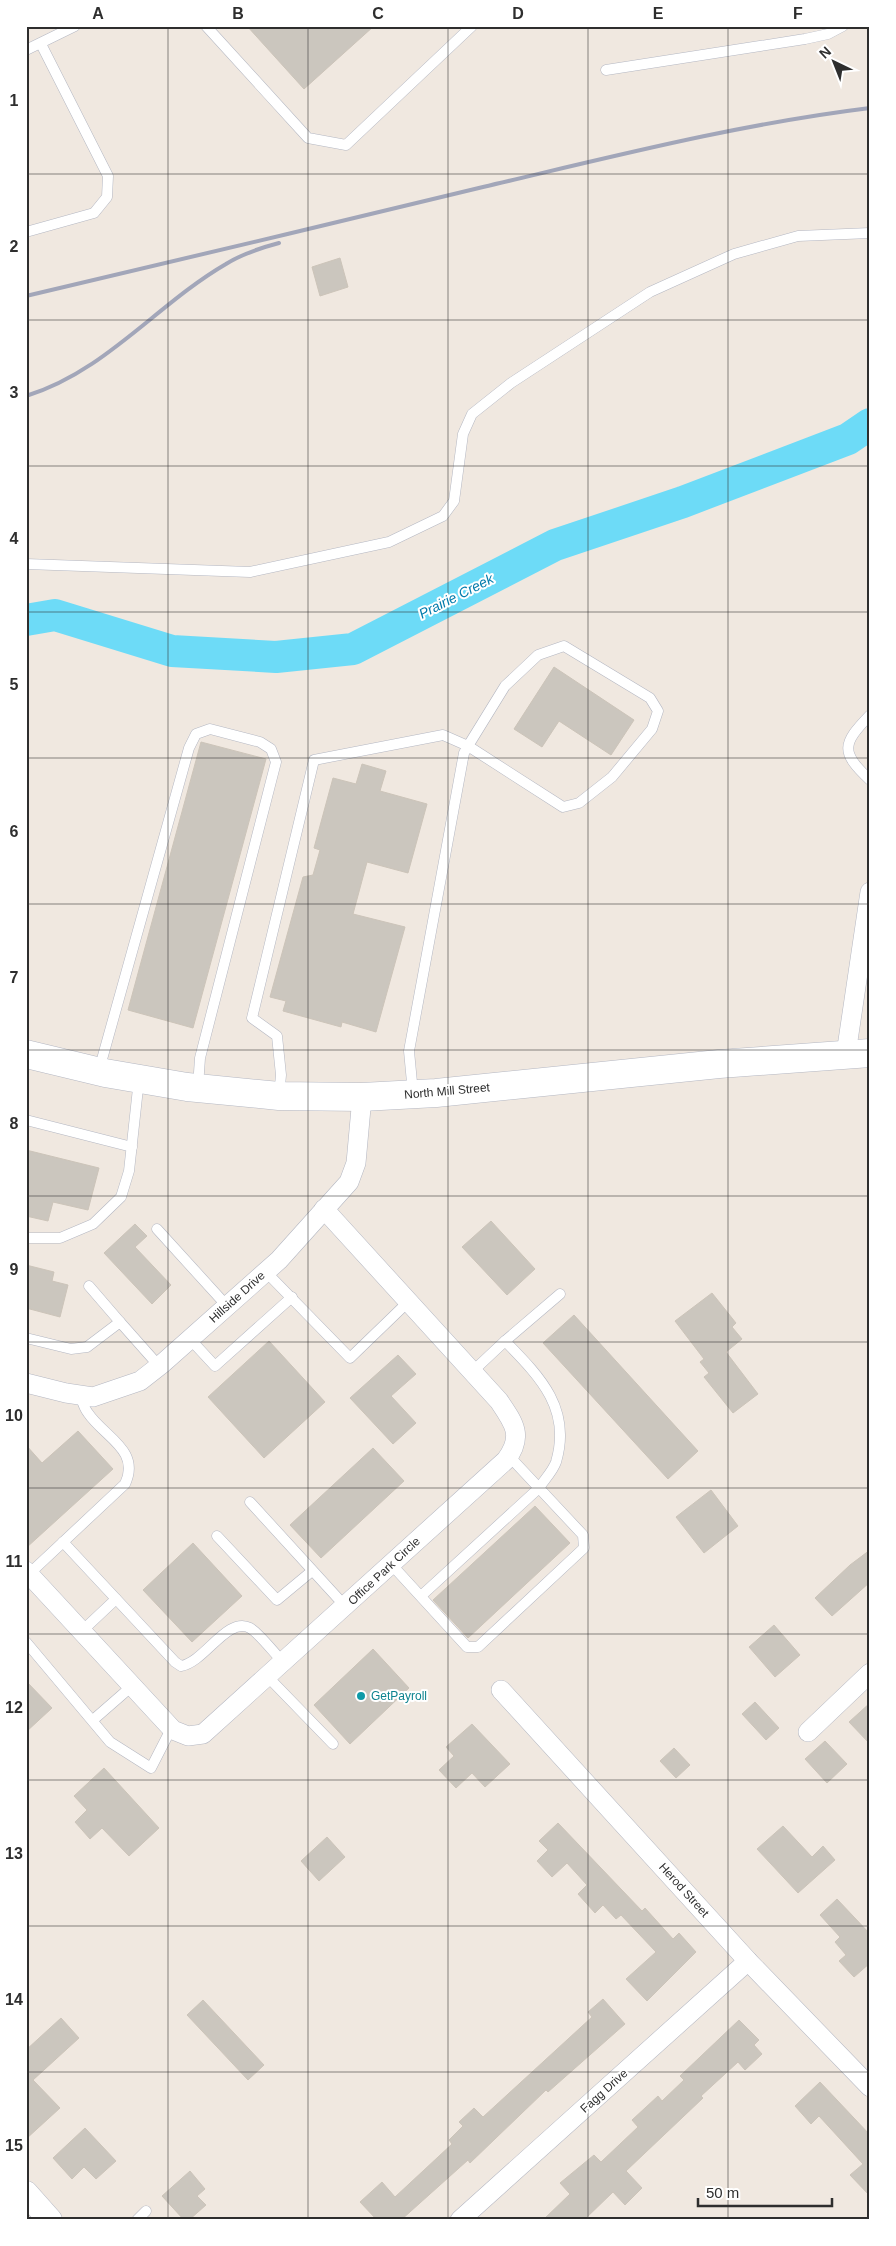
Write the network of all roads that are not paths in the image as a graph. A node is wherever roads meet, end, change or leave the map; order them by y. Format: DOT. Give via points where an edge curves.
graph roads {
  1 [pos="75,26"];
  2 [pos="206,26"];
  3 [pos="472,26"];
  4 [pos="843,26"];
  5 [pos="41,44"];
  6 [pos="26,50"];
  7 [pos="606,70"];
  8 [pos="26,232"];
  9 [pos="870,233"];
  10 [pos="26,564"];
  11 [pos="870,715"];
  12 [pos="468,746"];
  13 [pos="870,780"];
  14 [pos="870,892"];
  15 [pos="858,1053"];
  16 [pos="26,1054"];
  17 [pos="99,1071"];
  18 [pos="139,1078"];
  19 [pos="198,1088"];
  20 [pos="413,1094"];
  21 [pos="279,1096"];
  22 [pos="362,1097"];
  23 [pos="26,1120"];
  24 [pos="132,1147"];
  25 [pos="324,1210"];
  26 [pos="157,1229"];
  27 [pos="26,1238"];
  28 [pos="266,1272"];
  29 [pos="89,1286"];
  30 [pos="560,1294"];
  31 [pos="292,1298"];
  32 [pos="408,1302"];
  33 [pos="227,1306"];
  34 [pos="120,1322"];
  35 [pos="26,1338"];
  36 [pos="190,1339"];
  37 [pos="505,1341"];
  38 [pos="159,1366"];
  39 [pos="472,1372"];
  40 [pos="26,1383"];
  41 [pos="80,1395"];
  42 [pos="509,1456"];
  43 [pos="539,1488"];
  44 [pos="250,1502"];
  45 [pos="217,1536"];
  46 [pos="63,1542"];
  47 [pos="391,1564"];
  48 [pos="312,1571"];
  49 [pos="28,1572"];
  50 [pos="421,1596"];
  51 [pos="116,1598"];
  52 [pos="345,1606"];
  53 [pos="82,1631"];
  54 [pos="26,1642"];
  55 [pos="283,1662"];
  56 [pos="870,1673"];
  57 [pos="267,1676"];
  58 [pos="132,1686"];
  59 [pos="501,1690"];
  60 [pos="93,1720"];
  61 [pos="171,1729"];
  62 [pos="808,1732"];
  63 [pos="333,1744"];
  64 [pos="748,1962"];
  65 [pos="870,2087"];
  66 [pos="26,2193"];
  67 [pos="146,2211"];
  68 [pos="50,2220"];
  69 [pos="137,2220"];
  70 [pos="460,2220"];
  1 -- 5 [label="lane"];
  2 -- 3 [label="lane" via="308,138 346,145"];
  4 -- 7 [label="lane" via="828,34 806,39"];
  5 -- 6 [label="lane"];
  5 -- 8 [label="lane" via="108,176 107,197 94,213"];
  9 -- 10 [label="lane" via="798,236 734,254 650,292 511,383 472,414 462,434 454,501 443,516 389,542 250,572"];
  11 -- 13 [label="lane" via="853,733 848,755"];
  12 -- 12 [label="lane" via="505,686 538,655 564,646 650,698 658,711 652,729 612,777 579,803 563,807"];
  12 -- 20 [label="lane" via="464,753 409,1051"];
  12 -- 21 [label="lane" via="443,734 314,760 252,1018 277,1036 281,1075"];
  14 -- 15 [label="street"];
  15 -- 20 [label="main road, North Mill Street"];
  16 -- 17 [label="main road, North Mill Street"];
  17 -- 18 [label="main road, North Mill Street"];
  17 -- 19 [label="lane" via="189,748 196,734 210,729 260,742 271,749 276,762 200,1058"];
  18 -- 19 [label="main road, North Mill Street"];
  18 -- 24 [label="lane"];
  19 -- 21 [label="main road, North Mill Street"];
  20 -- 22 [label="main road, North Mill Street"];
  21 -- 22 [label="main road, North Mill Street"];
  22 -- 25 [label="street, Hillside Drive" via="356,1164 349,1182"];
  23 -- 24 [label="lane"];
  24 -- 27 [label="lane" via="121,1197 93,1224 60,1238"];
  25 -- 28 [label="street, Hillside Drive"];
  25 -- 32 [label="street"];
  26 -- 33 [label="lane"];
  28 -- 31 [label="lane"];
  28 -- 33 [label="street, Hillside Drive"];
  29 -- 34 [label="lane"];
  30 -- 37 [label="lane"];
  31 -- 32 [label="lane" via="350,1358"];
  31 -- 36 [label="lane" via="215,1366"];
  32 -- 39 [label="street"];
  33 -- 36 [label="street, Hillside Drive"];
  34 -- 35 [label="lane" via="87,1347 71,1349"];
  34 -- 38 [label="lane"];
  36 -- 38 [label="street, Hillside Drive"];
  37 -- 39 [label="lane"];
  37 -- 43 [label="lane" via="553,1397 561,1432 556,1463"];
  38 -- 41 [label="street, Hillside Drive" via="140,1381 93,1397"];
  39 -- 42 [label="street" via="516,1427 515,1448"];
  40 -- 41 [label="street, Hillside Drive"];
  41 -- 46 [label="lane" via="88,1414 127,1458 131,1472 125,1484"];
  42 -- 43 [label="lane"];
  42 -- 47 [label="street, Office Park Circle"];
  43 -- 50 [label="lane"];
  43 -- 50 [label="lane" via="583,1535 584,1548 478,1647 466,1646"];
  44 -- 48 [label="lane"];
  45 -- 48 [label="lane" via="277,1600"];
  46 -- 49 [label="lane"];
  46 -- 51 [label="lane"];
  47 -- 50 [label="lane"];
  47 -- 52 [label="street, Office Park Circle"];
  48 -- 52 [label="lane"];
  49 -- 53 [label="street"];
  51 -- 53 [label="lane"];
  51 -- 55 [label="lane" via="182,1666 197,1659 231,1628 240,1626 250,1628"];
  52 -- 55 [label="street, Office Park Circle"];
  53 -- 58 [label="street"];
  54 -- 60 [label="lane"];
  55 -- 57 [label="street, Office Park Circle"];
  56 -- 62 [label="street"];
  57 -- 61 [label="street, Office Park Circle" via="203,1734 188,1736"];
  57 -- 63 [label="lane"];
  58 -- 60 [label="lane"];
  58 -- 61 [label="street"];
  59 -- 64 [label="street, Herod Street"];
  60 -- 61 [label="lane" via="110,1742 151,1768"];
  64 -- 65 [label="street, Herod Street"];
  64 -- 70 [label="street, Fagg Drive"];
  66 -- 68 [label="street"];
  67 -- 69 [label="lane"];
}
